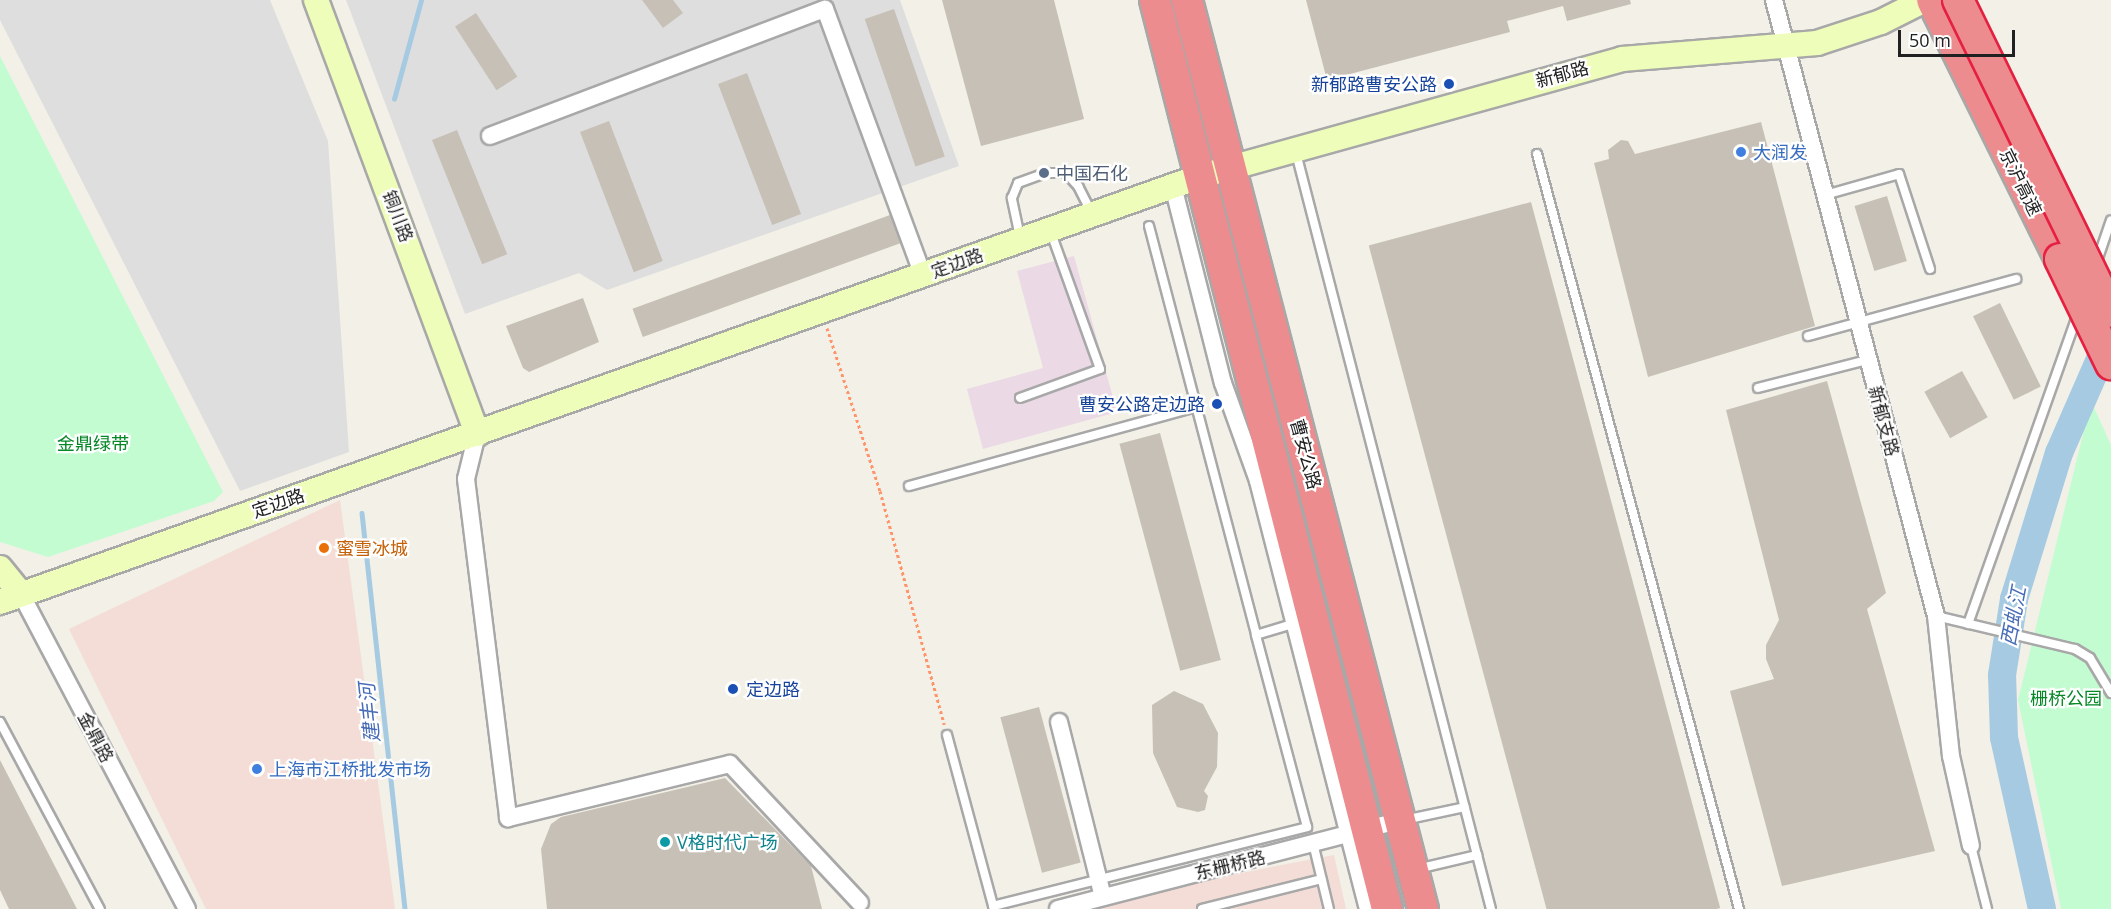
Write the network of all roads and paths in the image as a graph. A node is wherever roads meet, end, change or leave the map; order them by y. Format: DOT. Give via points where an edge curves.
graph roads {
  1 [pos="316,0"];
  2 [pos="1155,0"];
  3 [pos="1187,0"];
  4 [pos="1774,0"];
  5 [pos="1925,0"];
  6 [pos="1932,0"];
  7 [pos="1958,0"];
  8 [pos="827,4"];
  9 [pos="1786,49"];
  10 [pos="490,136"];
  11 [pos="1295,149"];
  12 [pos="1537,154"];
  13 [pos="1231,167"];
  14 [pos="1201,176"];
  15 [pos="1173,186"];
  16 [pos="1825,195"];
  17 [pos="1092,215"];
  18 [pos="2111,220"];
  19 [pos="1149,226"];
  20 [pos="1050,230"];
  21 [pos="1020,240"];
  22 [pos="1930,269"];
  23 [pos="922,275"];
  24 [pos="2016,279"];
  25 [pos="822,311"];
  26 [pos="2111,312"];
  27 [pos="1857,322"];
  28 [pos="1808,336"];
  29 [pos="1867,360"];
  30 [pos="2111,364"];
  31 [pos="1758,388"];
  32 [pos="1020,398"];
  33 [pos="1196,407"];
  34 [pos="477,434"];
  35 [pos="909,486"];
  36 [pos="0,568"];
  37 [pos="10,598"];
  38 [pos="1936,616"];
  39 [pos="1304,621"];
  40 [pos="1972,625"];
  41 [pos="1257,635"];
  42 [pos="2111,693"];
  43 [pos="0,722"];
  44 [pos="1059,722"];
  45 [pos="947,735"];
  46 [pos="1465,807"];
  47 [pos="1402,820"];
  48 [pos="1358,832"];
  49 [pos="1313,843"];
  50 [pos="1971,846"];
  51 [pos="1477,855"];
  52 [pos="1413,870"];
  53 [pos="1321,879"];
  54 [pos="1099,880"];
  55 [pos="1103,897"];
  56 [pos="860,903"];
  57 [pos="993,908"];
  58 [pos="100,909"];
  59 [pos="187,909"];
  60 [pos="1058,909"];
  61 [pos="1202,909"];
  62 [pos="1329,909"];
  63 [pos="1368,909"];
  64 [pos="1387,909"];
  65 [pos="1423,909"];
  66 [pos="1491,909"];
  67 [pos="1739,909"];
  68 [pos="1987,909"];
  1 -- 34 [label="street, 铜川路"];
  2 -- 14 [label="highway, 曹安公路"];
  3 -- 13 [label="highway, 曹安公路"];
  4 -- 9 [label="street, 新郁支路"];
  5 -- 9 [label="street, 新郁路" via="1851,33"];
  6 -- 30 [label="highway, 京沪高速, bridge"];
  7 -- 26 [label="highway, 京沪高速, bridge"];
  8 -- 10 [label="street"];
  8 -- 23 [label="street"];
  9 -- 11 [label="street, 新郁路" via="1622,59"];
  9 -- 16 [label="street, 新郁支路"];
  11 -- 13 [label="street, 新郁路"];
  11 -- 46 [label="lane"];
  12 -- 67 [label="lane"];
  13 -- 14 [label="street, 新郁路"];
  13 -- 47 [label="highway, 曹安公路"];
  14 -- 15 [label="street, 定边路"];
  14 -- 39 [label="highway, 曹安公路"];
  15 -- 17 [label="street, 定边路"];
  15 -- 39 [label="street" via="1223,382"];
  16 -- 22 [label="lane" via="1899,174"];
  16 -- 27 [label="street, 新郁支路"];
  17 -- 20 [label="street, 定边路"];
  17 -- 21 [label="lane" via="1078,186 1066,173 1046,173 1018,183 1012,198"];
  18 -- 40 [label="lane" via="2038,418"];
  19 -- 33 [label="lane"];
  20 -- 21 [label="street, 定边路"];
  20 -- 32 [label="lane" via="1100,369"];
  21 -- 23 [label="street, 定边路"];
  23 -- 25 [label="street, 定边路"];
  24 -- 27 [label="lane"];
  25 -- 34 [label="street, 定边路"];
  25 -- 45 [label="path" via="880,491"];
  27 -- 28 [label="lane"];
  27 -- 29 [label="street, 新郁支路"];
  29 -- 31 [label="lane"];
  29 -- 38 [label="street, 新郁支路"];
  33 -- 35 [label="lane"];
  33 -- 41 [label="lane"];
  34 -- 37 [label="street, 定边路"];
  34 -- 56 [label="street" via="466,479 508,818 730,764"];
  36 -- 37 [label="street, 金鼎路"];
  37 -- 59 [label="street, 金鼎路"];
  38 -- 40 [label="lane"];
  38 -- 50 [label="street, 新郁支路" via="1952,756"];
  39 -- 41 [label="lane"];
  39 -- 48 [label="highway, 曹安公路"];
  40 -- 42 [label="lane" via="2074,649 2090,658"];
  41 -- 54 [label="lane" via="1307,827"];
  43 -- 58 [label="lane"];
  44 -- 54 [label="street"];
  45 -- 57 [label="lane"];
  46 -- 47 [label="lane"];
  46 -- 51 [label="lane"];
  47 -- 48 [label="street, 东栅桥路"];
  47 -- 52 [label="highway, 曹安公路"];
  48 -- 49 [label="street, 东栅桥路"];
  48 -- 63 [label="street"];
  48 -- 64 [label="highway, 曹安公路"];
  49 -- 53 [label="lane"];
  49 -- 55 [label="street, 东栅桥路"];
  50 -- 68 [label="lane"];
  51 -- 52 [label="lane"];
  51 -- 66 [label="lane"];
  52 -- 65 [label="highway, 曹安公路"];
  53 -- 61 [label="lane"];
  53 -- 62 [label="lane"];
  54 -- 55 [label="street"];
  54 -- 57 [label="lane"];
  55 -- 60 [label="street, 东栅桥路"];
}
